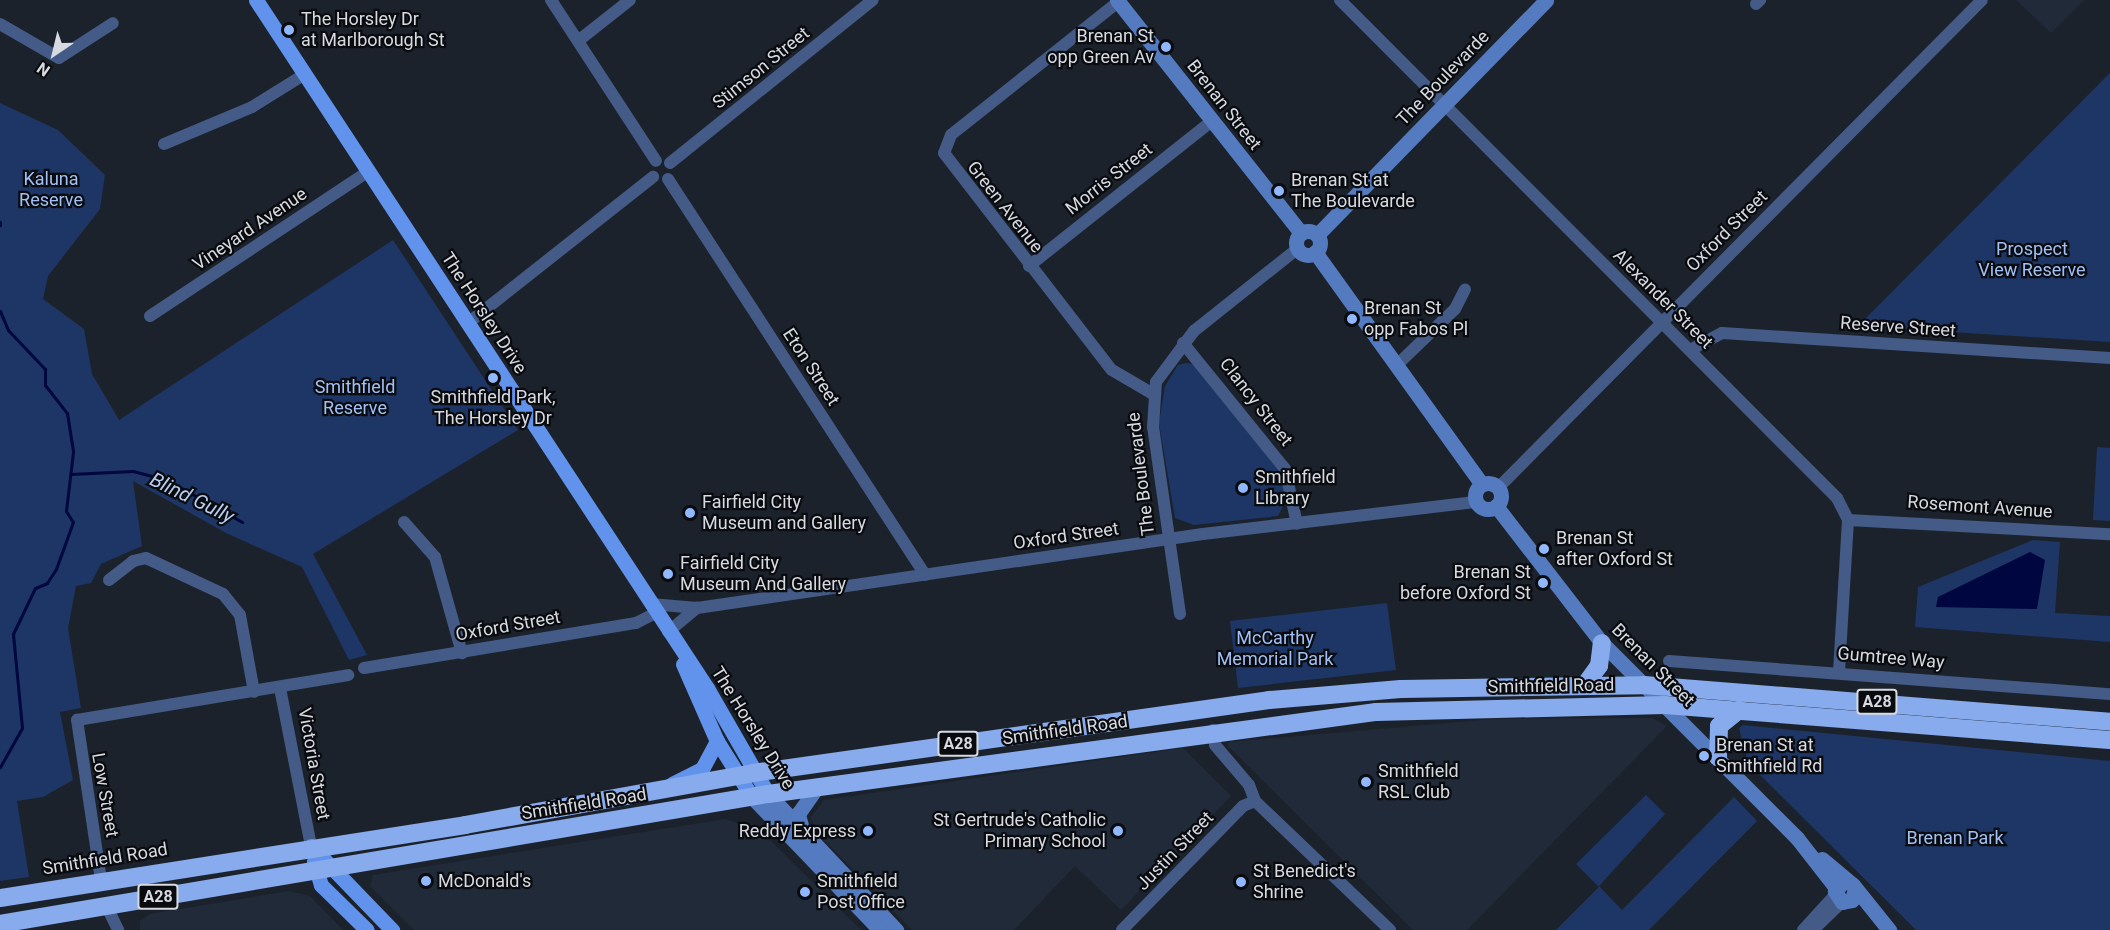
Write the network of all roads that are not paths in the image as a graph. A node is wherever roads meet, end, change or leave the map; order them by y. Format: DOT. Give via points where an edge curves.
graph roads {
  1 [pos="551,0"];
  2 [pos="630,0"];
  3 [pos="873,0"];
  4 [pos="1340,0"];
  5 [pos="1546,0"];
  6 [pos="1982,0"];
  7 [pos="1117,1"];
  8 [pos="259,2"];
  9 [pos="113,23"];
  10 [pos="0,24"];
  11 [pos="578,41"];
  12 [pos="305,74"];
  13 [pos="1444,106"];
  14 [pos="1212,121"];
  15 [pos="164,144"];
  16 [pos="656,160"];
  17 [pos="670,163"];
  18 [pos="369,171"];
  19 [pos="653,177"];
  20 [pos="668,179"];
  21 [pos="1301,233"];
  22 [pos="1317,235"];
  23 [pos="1298,249"];
  24 [pos="1316,252"];
  25 [pos="1029,266"];
  26 [pos="1465,288"];
  27 [pos="150,316"];
  28 [pos="468,323"];
  29 [pos="1662,323"];
  30 [pos="1183,343"];
  31 [pos="1690,350"];
  32 [pos="2110,358"];
  33 [pos="1398,364"];
  34 [pos="1153,394"];
  35 [pos="1482,484"];
  36 [pos="1498,488"];
  37 [pos="1477,502"];
  38 [pos="1496,506"];
  39 [pos="1848,520"];
  40 [pos="404,522"];
  41 [pos="1297,524"];
  42 [pos="2110,534"];
  43 [pos="1168,539"];
  44 [pos="925,575"];
  45 [pos="109,580"];
  46 [pos="654,608"];
  47 [pos="697,608"];
  48 [pos="1180,614"];
  49 [pos="668,632"];
  50 [pos="1602,643"];
  51 [pos="678,649"];
  52 [pos="462,653"];
  53 [pos="1669,661"];
  54 [pos="364,668"];
  55 [pos="1839,671"];
  56 [pos="348,675"];
  57 [pos="1585,685"];
  58 [pos="1644,685"];
  59 [pos="280,688"];
  60 [pos="254,692"];
  61 [pos="2110,694"];
  62 [pos="1634,705"];
  63 [pos="1665,705"];
  64 [pos="1739,710"];
  65 [pos="1520,716"];
  66 [pos="2110,722"];
  67 [pos="1213,730"];
  68 [pos="2110,740"];
  69 [pos="717,741"];
  70 [pos="1718,757"];
  71 [pos="745,774"];
  72 [pos="817,787"];
  73 [pos="659,790"];
  74 [pos="760,796"];
  75 [pos="1255,801"];
  76 [pos="804,835"];
  77 [pos="311,846"];
  78 [pos="324,870"];
  79 [pos="101,880"];
  80 [pos="1845,893"];
  81 [pos="0,898"];
  82 [pos="106,905"];
  83 [pos="0,924"];
  84 [pos="118,930"];
  85 [pos="367,930"];
  86 [pos="392,930"];
  87 [pos="880,930"];
  88 [pos="896,930"];
  89 [pos="1122,930"];
  90 [pos="1390,930"];
  91 [pos="1803,930"];
  92 [pos="1813,930"];
  93 [pos="1887,930"];
  1 -- 11 [label="street"];
  2 -- 11 [label="street"];
  3 -- 17 [label="street, Stimson Street"];
  4 -- 13 [label="street, Alexander Street"];
  5 -- 13 [label="street, The Boulevarde"];
  6 -- 29 [label="street, Oxford Street"];
  7 -- 14 [label="street, Brenan Street"];
  7 -- 25 [label="street, Green Avenue" via="945,144 946,162"];
  8 -- 12 [label="main road, The Horsley Drive"];
  9 -- 10 [label="street" via="59,58"];
  11 -- 16 [label="street"];
  12 -- 15 [label="street" via="252,107"];
  12 -- 18 [label="main road, The Horsley Drive"];
  13 -- 22 [label="street, The Boulevarde"];
  13 -- 29 [label="street, Alexander Street"];
  14 -- 21 [label="street, Brenan Street"];
  14 -- 25 [label="street, Morris Street"];
  16 -- 17 [label="street"];
  16 -- 19 [label="street"];
  17 -- 20 [label="street"];
  18 -- 27 [label="street, Vineyard Avenue"];
  18 -- 28 [label="main road, The Horsley Drive"];
  19 -- 20 [label="street"];
  19 -- 28 [label="street"];
  20 -- 44 [label="street, Eton Street"];
  21 -- 22 [label="street"];
  21 -- 23 [label="street"];
  22 -- 24 [label="street"];
  23 -- 24 [label="street"];
  23 -- 30 [label="street, The Boulevarde"];
  24 -- 33 [label="street"];
  25 -- 34 [label="street, Green Avenue" via="1112,370"];
  26 -- 33 [label="street" via="1455,309"];
  28 -- 46 [label="main road, The Horsley Drive"];
  29 -- 31 [label="street, Alexander Street"];
  29 -- 36 [label="street, Oxford Street"];
  30 -- 34 [label="street, The Boulevarde" via="1160,373"];
  30 -- 41 [label="street, Clancy Street" via="1285,469"];
  31 -- 32 [label="street, Reserve Street" via="1722,333"];
  31 -- 39 [label="street, Alexander Street" via="1837,498"];
  33 -- 35 [label="street"];
  34 -- 43 [label="street, The Boulevarde"];
  35 -- 36 [label="street"];
  35 -- 37 [label="street"];
  36 -- 38 [label="street"];
  37 -- 38 [label="street" via="1483,507"];
  37 -- 41 [label="street, Oxford Street"];
  38 -- 50 [label="street, Brenan Street"];
  39 -- 42 [label="street, Rosemont Avenue"];
  39 -- 55 [label="street"];
  40 -- 52 [label="street" via="435,557"];
  41 -- 43 [label="street, Oxford Street"];
  43 -- 44 [label="street, Oxford Street"];
  43 -- 48 [label="street, The Boulevarde"];
  44 -- 47 [label="street, Oxford Street"];
  45 -- 60 [label="street" via="133,561 151,559 223,594 240,615"];
  46 -- 47 [label="street, Oxford Street"];
  46 -- 49 [label="main road, The Horsley Drive"];
  46 -- 52 [label="street, Oxford Street" via="636,622"];
  47 -- 49 [label="street"];
  49 -- 51 [label="main road, The Horsley Drive"];
  50 -- 57 [label="highway" via="1599,666"];
  50 -- 58 [label="street, Brenan Street"];
  51 -- 69 [label="main road, The Horsley Drive"];
  51 -- 71 [label="main road, The Horsley Drive" via="707,688"];
  52 -- 54 [label="street, Oxford Street"];
  53 -- 55 [label="street, Gumtree Way"];
  55 -- 61 [label="street, Gumtree Way"];
  56 -- 59 [label="street"];
  57 -- 58 [label="highway, Smithfield Road / A28"];
  57 -- 71 [label="highway, Smithfield Road / A28" via="1401,689 1269,700"];
  58 -- 63 [label="street, Brenan Street"];
  58 -- 66 [label="highway, Smithfield Road / A28"];
  59 -- 60 [label="street"];
  59 -- 77 [label="street, Victoria Street"];
  60 -- 79 [label="street, Low Street" via="81,718 75,725"];
  62 -- 63 [label="highway, Smithfield Road / A28"];
  62 -- 65 [label="highway" via="1594,714"];
  62 -- 67 [label="highway, Smithfield Road / A28" via="1376,712"];
  63 -- 64 [label="highway, Smithfield Road / A28"];
  63 -- 70 [label="street, Brenan Street"];
  64 -- 68 [label="highway, Smithfield Road / A28"];
  64 -- 70 [label="highway" via="1719,726"];
  67 -- 72 [label="highway, Smithfield Road / A28"];
  67 -- 75 [label="street" via="1220,752 1249,785"];
  69 -- 71 [label="main road, The Horsley Drive"];
  69 -- 73 [label="main road" via="702,769"];
  70 -- 80 [label="street, Brenan Street"];
  71 -- 73 [label="highway, Smithfield Road / A28"];
  71 -- 74 [label="main road, The Horsley Drive"];
  72 -- 74 [label="highway, Smithfield Road / A28"];
  72 -- 76 [label="street" via="798,814"];
  73 -- 77 [label="highway, Smithfield Road / A28"];
  74 -- 76 [label="street, The Horsley Drive"];
  74 -- 78 [label="highway, Smithfield Road / A28"];
  74 -- 87 [label="street, The Horsley Drive"];
  75 -- 89 [label="street, Justin Street" via="1243,806"];
  75 -- 90 [label="street"];
  76 -- 88 [label="street, The Horsley Drive"];
  77 -- 78 [label="main road, Victoria Street"];
  77 -- 79 [label="highway, Smithfield Road / A28"];
  78 -- 82 [label="highway, Smithfield Road / A28"];
  78 -- 85 [label="main road, Victoria Street" via="321,885"];
  78 -- 86 [label="main road, Victoria Street"];
  79 -- 81 [label="highway, Smithfield Road / A28"];
  80 -- 91 [label="street"];
  80 -- 92 [label="street"];
  80 -- 93 [label="street, Brenan Street"];
  82 -- 83 [label="highway, Smithfield Road / A28"];
  82 -- 84 [label="street"];
}
